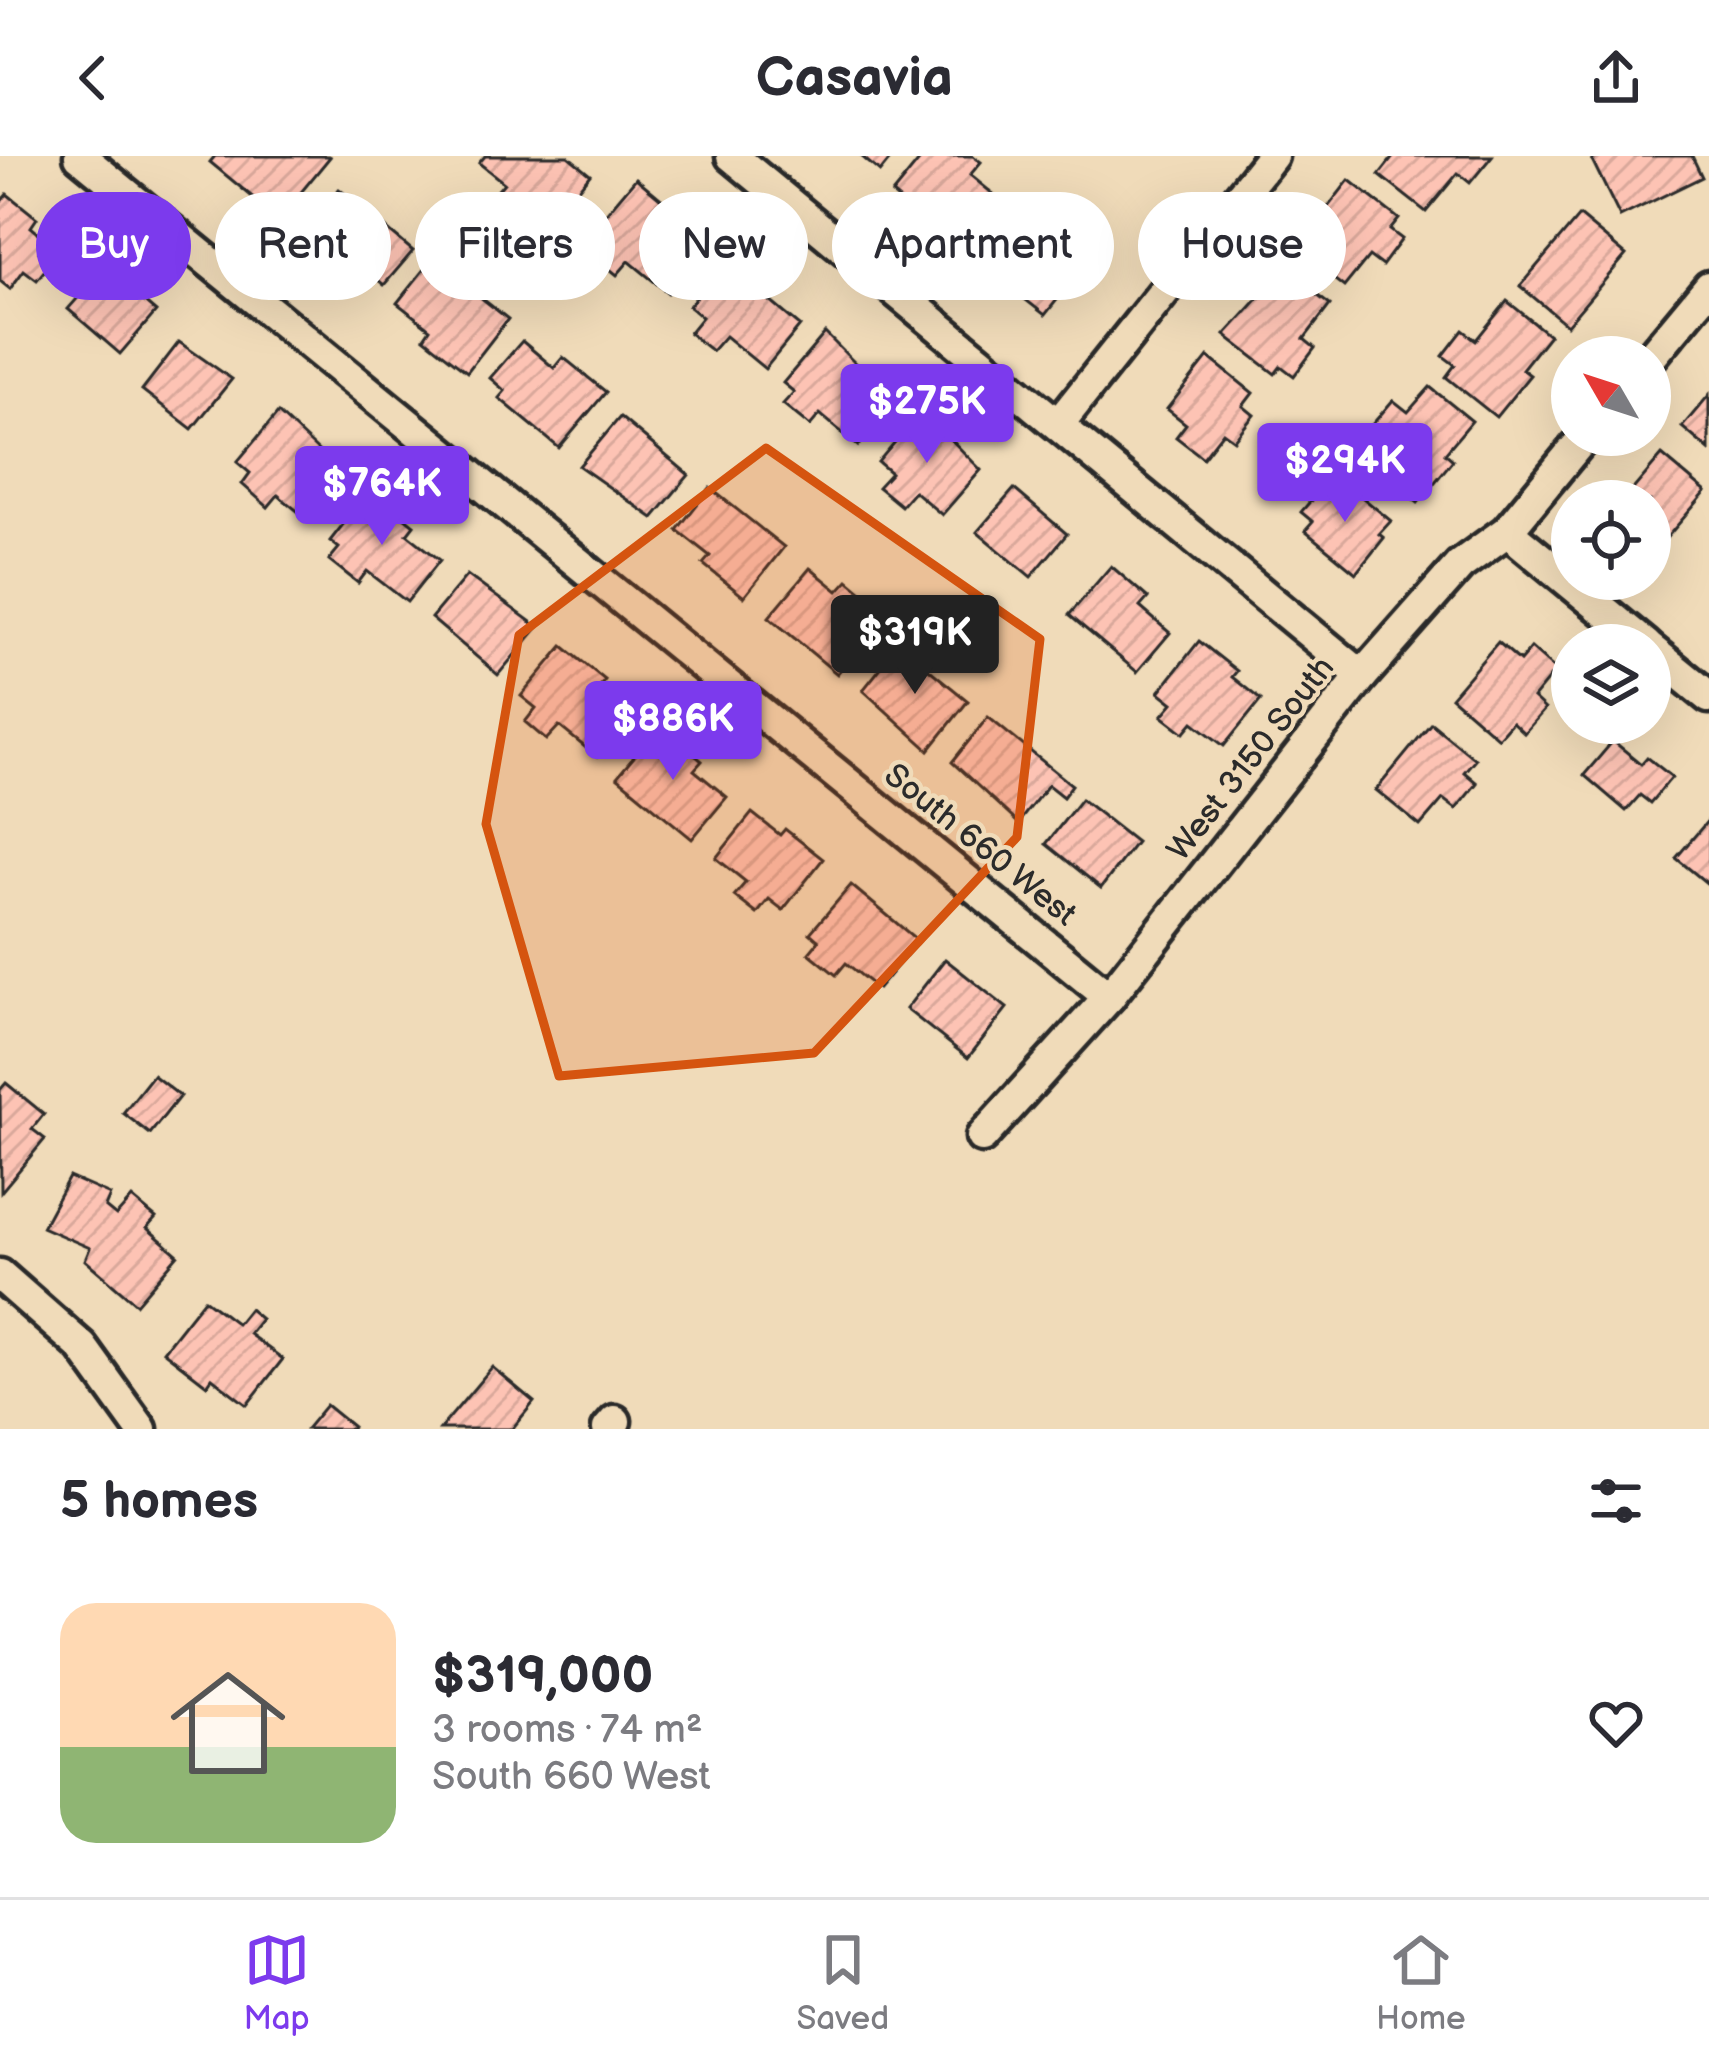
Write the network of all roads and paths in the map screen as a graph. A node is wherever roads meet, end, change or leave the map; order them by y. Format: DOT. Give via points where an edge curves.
graph roads {
  1 [pos="80,156"];
  2 [pos="732,156"];
  3 [pos="1272,156"];
  4 [pos="1709,287"];
  5 [pos="1668,336"];
  6 [pos="1060,422"];
  7 [pos="1569,456"];
  8 [pos="1507,530"];
  9 [pos="1620,624"];
  10 [pos="1671,666"];
  11 [pos="1362,676"];
  12 [pos="1709,698"];
  13 [pos="1109,997"];
  14 [pos="982,1137"];
  15 [pos="0,1275"];
  16 [pos="141,1429"];
  1 -- 13 [label="street, South 660 West"];
  2 -- 6 [label="street"];
  3 -- 6 [label="street"];
  4 -- 5 [label="street"];
  6 -- 11 [label="street"];
  7 -- 8 [label="street, West 3150 South"];
  8 -- 9 [label="street"];
  8 -- 11 [label="street, West 3150 South" via="1460,565"];
  10 -- 12 [label="street"];
  11 -- 13 [label="street, West 3150 South"];
  13 -- 14 [label="street, West 3150 South"];
  15 -- 16 [label="street" via="82,1347"];
}
